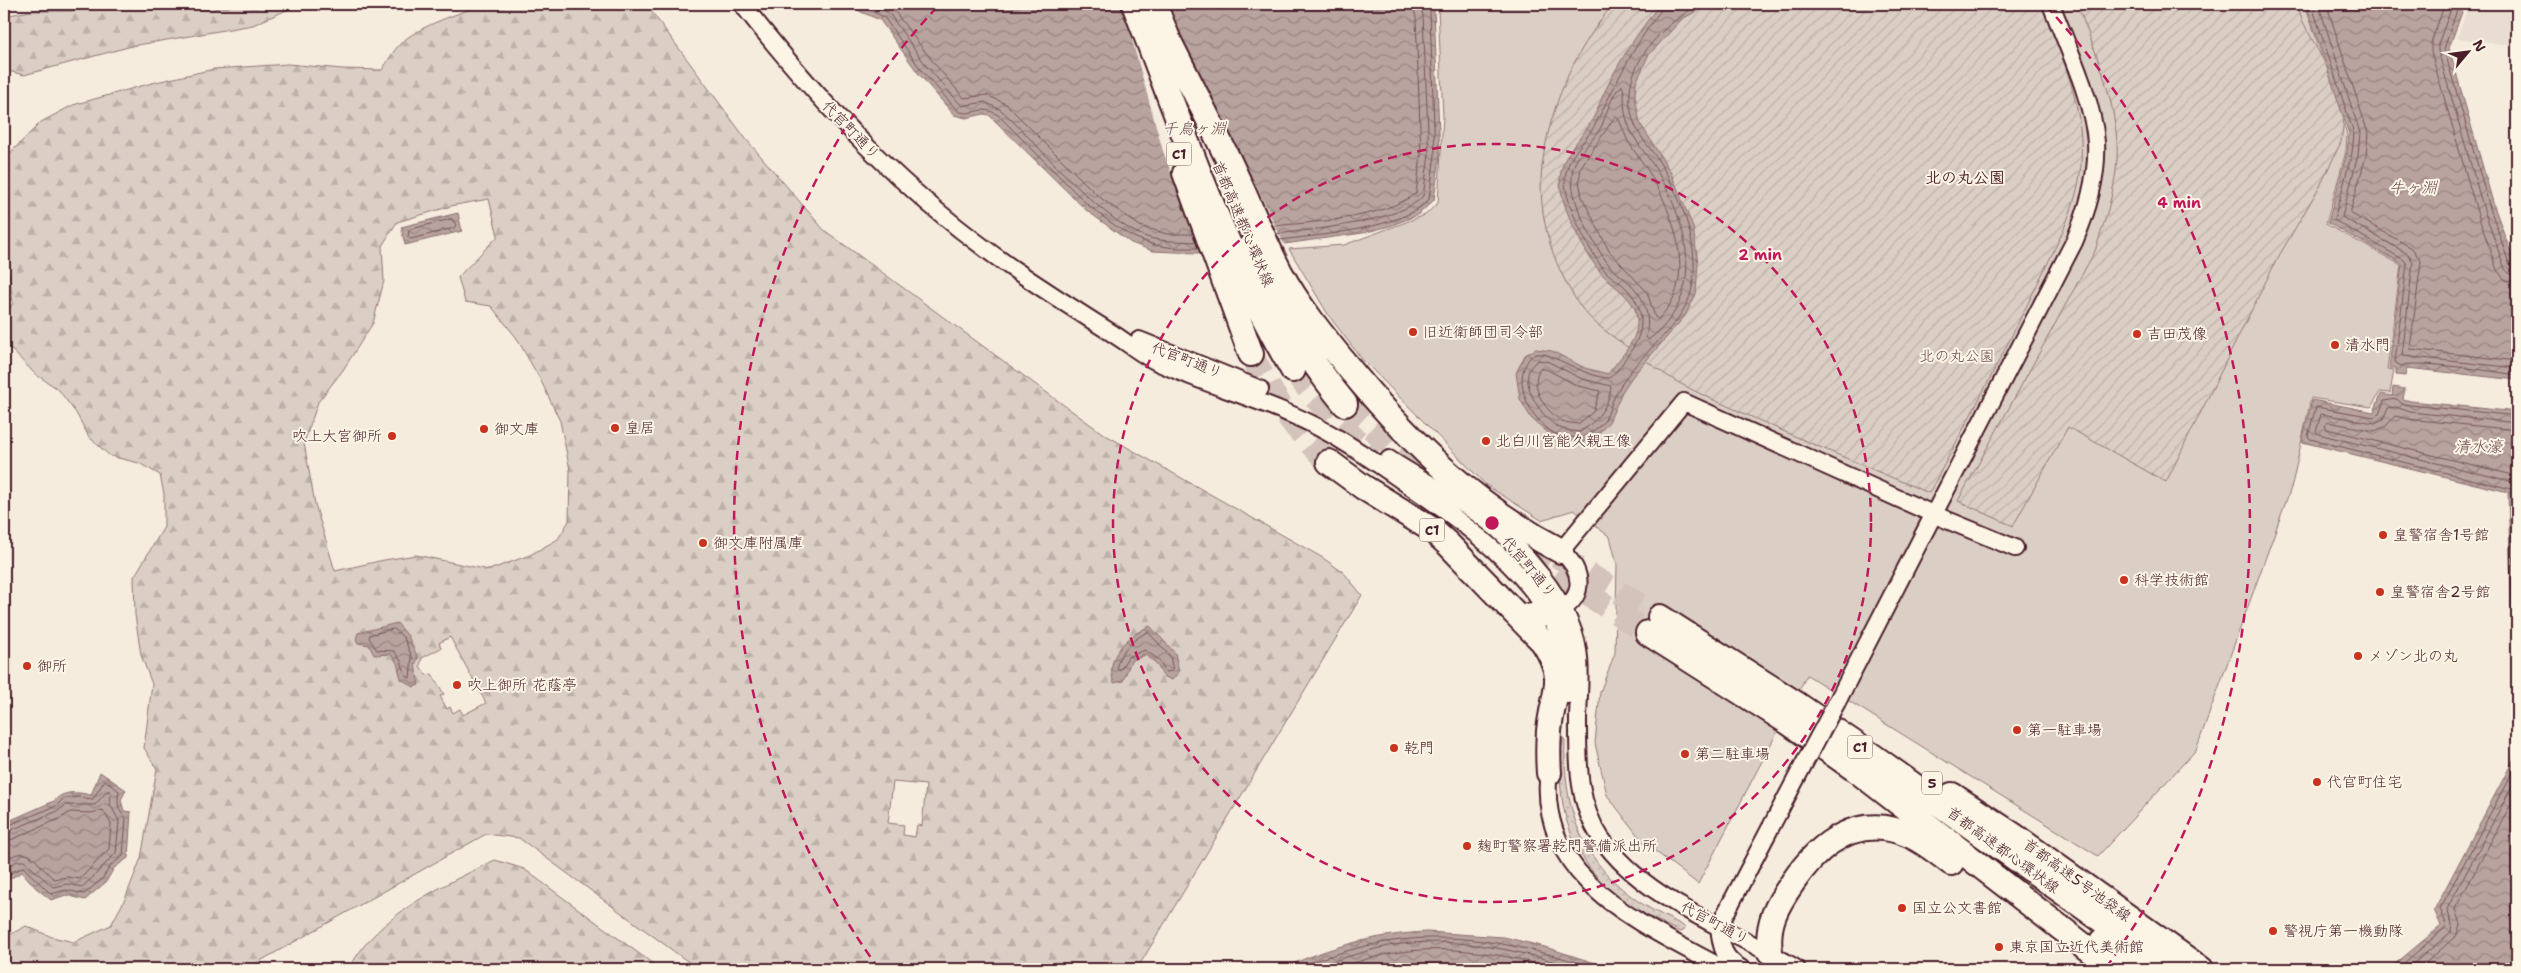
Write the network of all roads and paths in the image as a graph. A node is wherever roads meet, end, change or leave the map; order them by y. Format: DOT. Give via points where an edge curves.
graph roads {
  1 [pos="742,4"];
  2 [pos="1134,4"];
  3 [pos="1154,4"];
  4 [pos="2050,4"];
  5 [pos="1258,288"];
  6 [pos="1251,354"];
  7 [pos="1293,370"];
  8 [pos="1345,404"];
  9 [pos="1329,462"];
  10 [pos="1935,515"];
  11 [pos="2015,548"];
  12 [pos="1561,551"];
  13 [pos="1555,611"];
  14 [pos="1519,617"];
  15 [pos="1856,770"];
  16 [pos="1549,773"];
  17 [pos="2045,898"];
  18 [pos="1719,926"];
  19 [pos="1770,952"];
  20 [pos="1724,969"];
  21 [pos="1742,969"];
  22 [pos="1797,969"];
  23 [pos="2101,969"];
  24 [pos="2114,969"];
  25 [pos="2141,969"];
  26 [pos="2170,969"];
  27 [pos="2201,969"];
  1 -- 13 [label="street, 代官町通り" via="823,102 914,193 1003,262 1156,362 1256,399 1327,432 1470,528"];
  2 -- 5 [label="highway, C1" via="1188,184"];
  3 -- 5 [label="highway, 首都高速都心環状線 / C1" via="1226,185"];
  4 -- 10 [label="street" via="2092,118 2096,142 2093,189 2074,242"];
  5 -- 6 [label="highway, C1"];
  5 -- 7 [label="highway, 首都高速都心環状線 / C1" via="1270,332"];
  5 -- 8 [label="highway, 首都高速都心環状線 / C1"];
  5 -- 12 [label="highway" via="1316,328 1418,446 1470,494"];
  9 -- 14 [label="highway, C1" via="1431,529"];
  10 -- 11 [label="street"];
  10 -- 12 [label="street" via="1684,402"];
  10 -- 18 [label="street, bridge"];
  12 -- 13 [label="street" via="1575,566 1577,594 1573,602"];
  13 -- 14 [label="highway"];
  13 -- 16 [label="street, 代官町通り" via="1568,668 1566,700"];
  13 -- 18 [label="street, 代官町通り" via="1573,630 1578,649 1578,759 1587,813 1600,837 1628,870 1655,890"];
  14 -- 16 [label="highway, C1" via="1543,642 1557,666 1559,678 1549,729"];
  15 -- 17 [label="highway, 首都高速5号池袋線 / 5"];
  15 -- 17 [label="highway, 首都高速都心環状線 / C1" via="1654,625 1795,703 1874,757"];
  16 -- 20 [label="street, 代官町通り" via="1552,814 1562,845 1589,885 1621,912"];
  17 -- 19 [label="highway" via="1896,830 1866,828 1837,837 1804,866 1772,916 1768,937"];
  17 -- 23 [label="highway"];
  17 -- 24 [label="highway, 首都高速都心環状線 / C1"];
  17 -- 25 [label="highway, 首都高速5号池袋線 / 5"];
  17 -- 26 [label="highway, 首都高速都心環状線 / C1"];
  17 -- 27 [label="highway, 首都高速5号池袋線 / 5"];
  18 -- 19 [label="street, 代官町通り"];
  18 -- 21 [label="street" via="1720,946 1725,956"];
  19 -- 22 [label="street, 代官町通り"];
}
